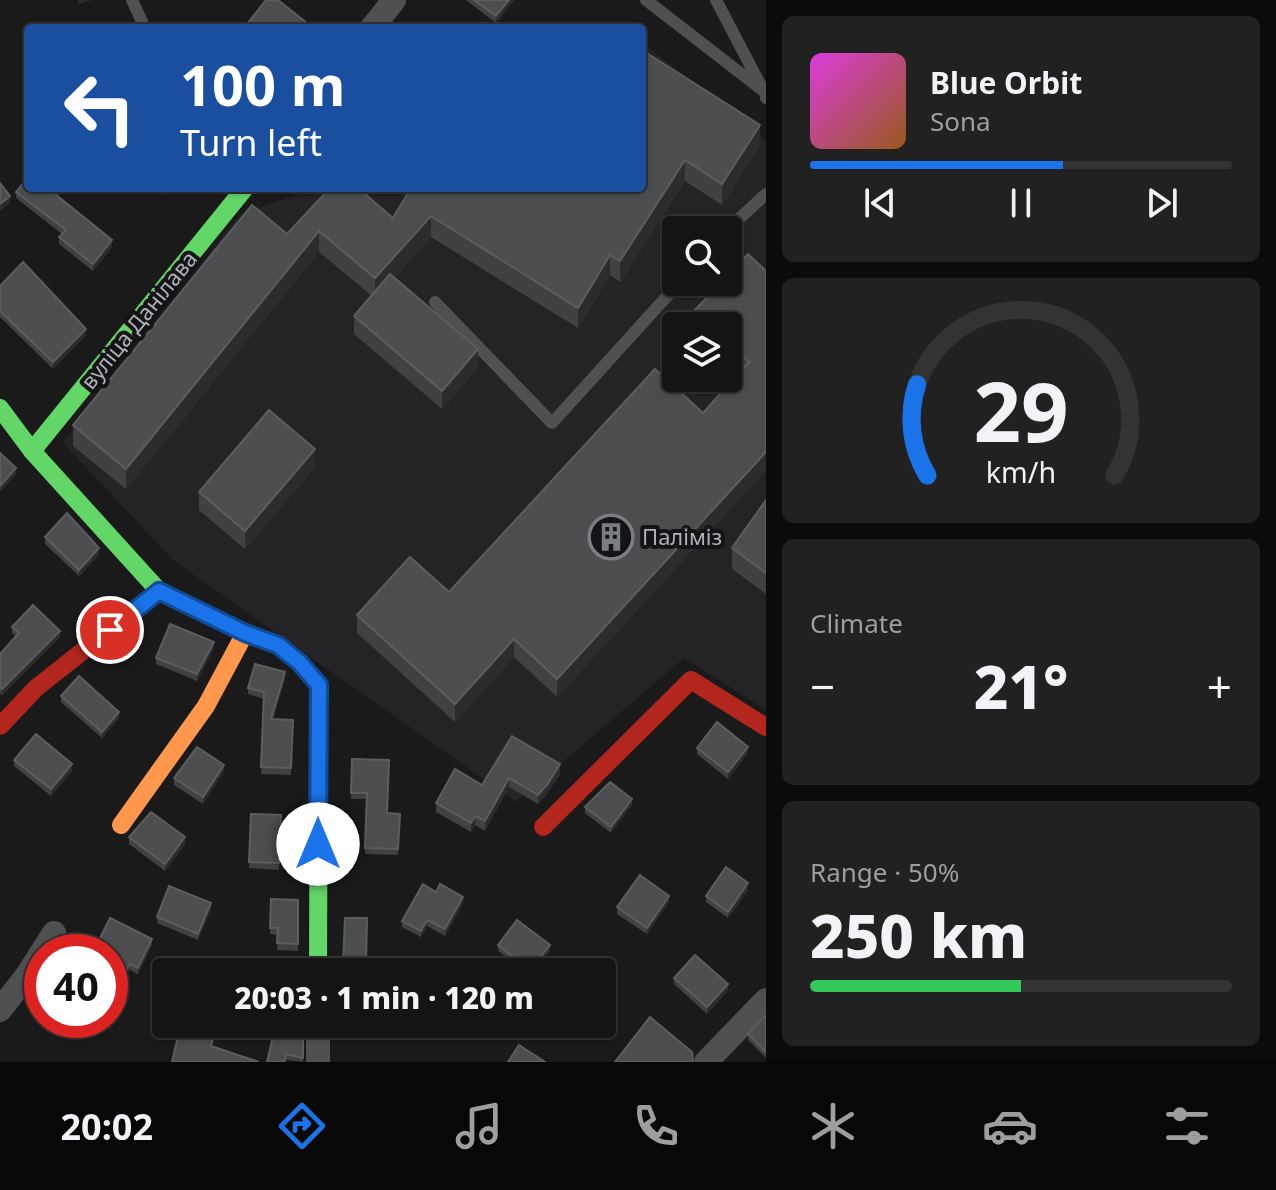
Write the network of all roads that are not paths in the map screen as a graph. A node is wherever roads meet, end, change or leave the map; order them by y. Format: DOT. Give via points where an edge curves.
graph roads {
  1 [pos="132,0"];
  2 [pos="394,0"];
  3 [pos="646,0"];
  4 [pos="716,0"];
  5 [pos="143,24"];
  6 [pos="375,24"];
  7 [pos="765,95"];
  8 [pos="242,192"];
  9 [pos="766,194"];
  10 [pos="742,216"];
  11 [pos="667,296"];
  12 [pos="435,302"];
  13 [pos="0,408"];
  14 [pos="32,451"];
  15 [pos="159,591"];
  16 [pos="245,633"];
  17 [pos="0,726"];
  18 [pos="766,727"];
  19 [pos="121,825"];
  20 [pos="543,827"];
  21 [pos="54,933"];
  22 [pos="318,958"];
  23 [pos="766,1000"];
  24 [pos="0,1010"];
  25 [pos="318,1038"];
  26 [pos="318,1062"];
  27 [pos="706,1062"];
  1 -- 5 [label="lane"];
  2 -- 6 [label="street"];
  3 -- 7 [label="lane"];
  4 -- 7 [label="lane"];
  8 -- 14 [label="street, вуліца Данілава"];
  9 -- 10 [label="lane"];
  11 -- 12 [label="lane" via="552,423"];
  13 -- 14 [label="street"];
  14 -- 15 [label="street"];
  15 -- 16 [label="street"];
  15 -- 17 [label="street" via="36,688"];
  16 -- 19 [label="street" via="206,706"];
  16 -- 22 [label="street" via="278,645 319,685"];
  18 -- 20 [label="street" via="691,680"];
  21 -- 24 [label="street"];
  23 -- 27 [label="street"];
  25 -- 26 [label="street"];
}
